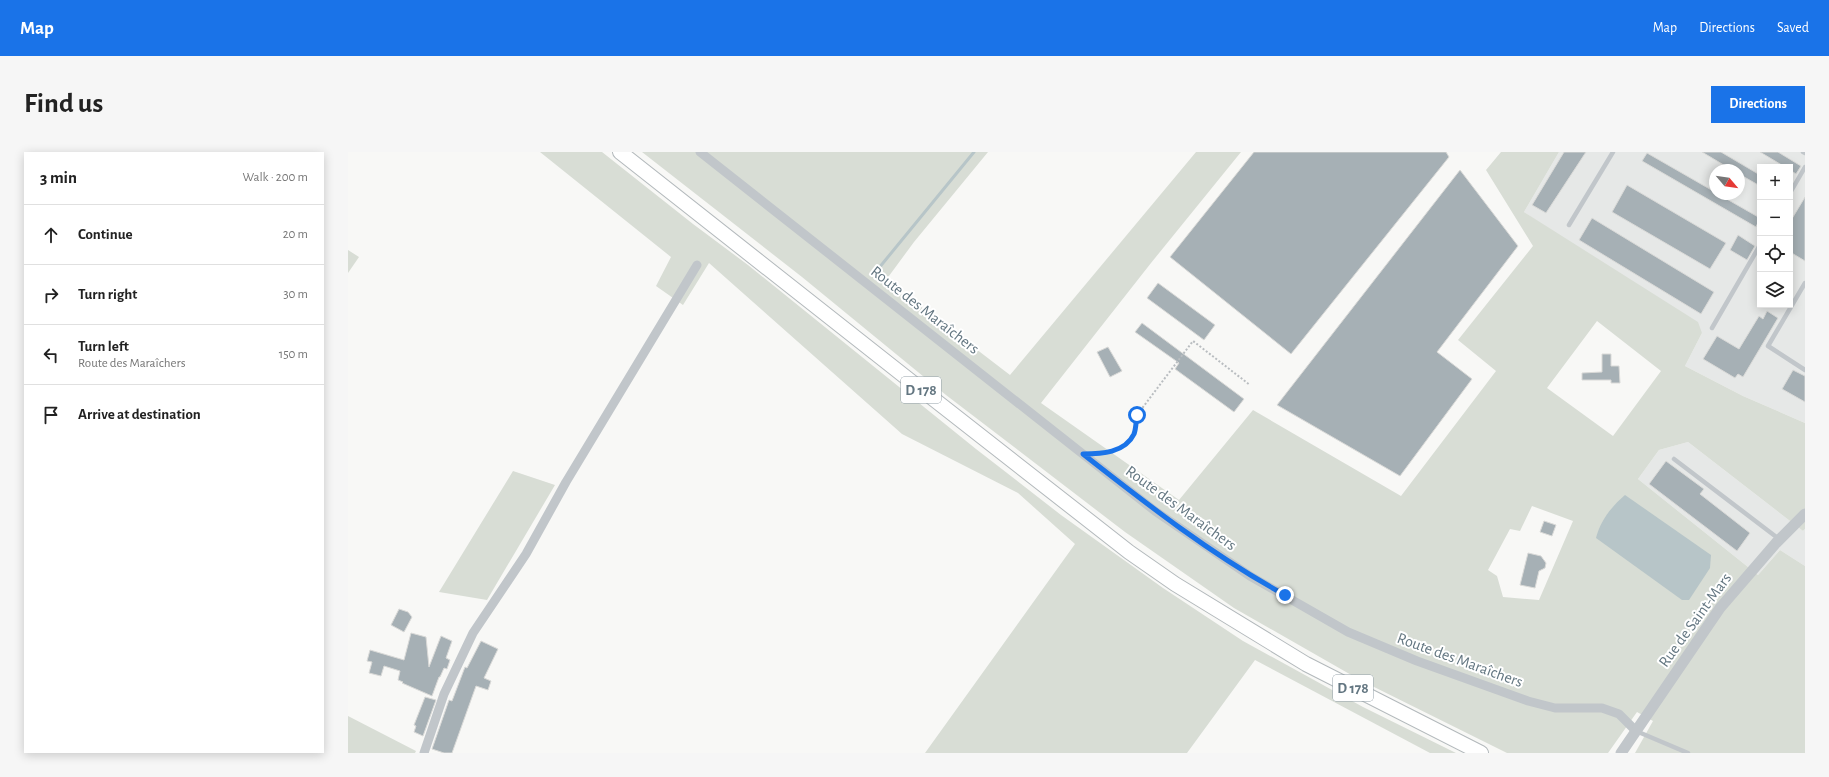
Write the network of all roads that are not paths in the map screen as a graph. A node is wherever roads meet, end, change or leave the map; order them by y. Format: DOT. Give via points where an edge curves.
graph roads {
  1 [pos="620,152"];
  2 [pos="700,152"];
  3 [pos="1613,152"];
  4 [pos="1805,167"];
  5 [pos="1793,188"];
  6 [pos="1569,225"];
  7 [pos="1757,249"];
  8 [pos="697,265"];
  9 [pos="1805,282"];
  10 [pos="1712,328"];
  11 [pos="1805,370"];
  12 [pos="1674,459"];
  13 [pos="1805,514"];
  14 [pos="1779,539"];
  15 [pos="1636,731"];
  16 [pos="1478,752"];
  17 [pos="424,753"];
  18 [pos="1621,753"];
  19 [pos="1688,753"];
  1 -- 16 [label="main road, D 178" via="1168,580 1306,664"];
  2 -- 15 [label="street, Route des Maraîchers" via="1156,511 1250,576 1348,632 1417,661 1528,701 1555,708 1602,708 1619,714"];
  3 -- 6 [label="lane"];
  4 -- 5 [label="lane"];
  7 -- 10 [label="lane"];
  8 -- 17 [label="street" via="566,482 526,554 473,633 444,694"];
  9 -- 11 [label="lane" via="1768,346"];
  12 -- 14 [label="lane"];
  13 -- 14 [label="street, Rue de Saint-Mars"];
  14 -- 15 [label="street, Rue de Saint-Mars" via="1720,608"];
  15 -- 18 [label="street, Rue de Saint-Mars"];
  15 -- 19 [label="lane, Route des Maraîchers"];
}
